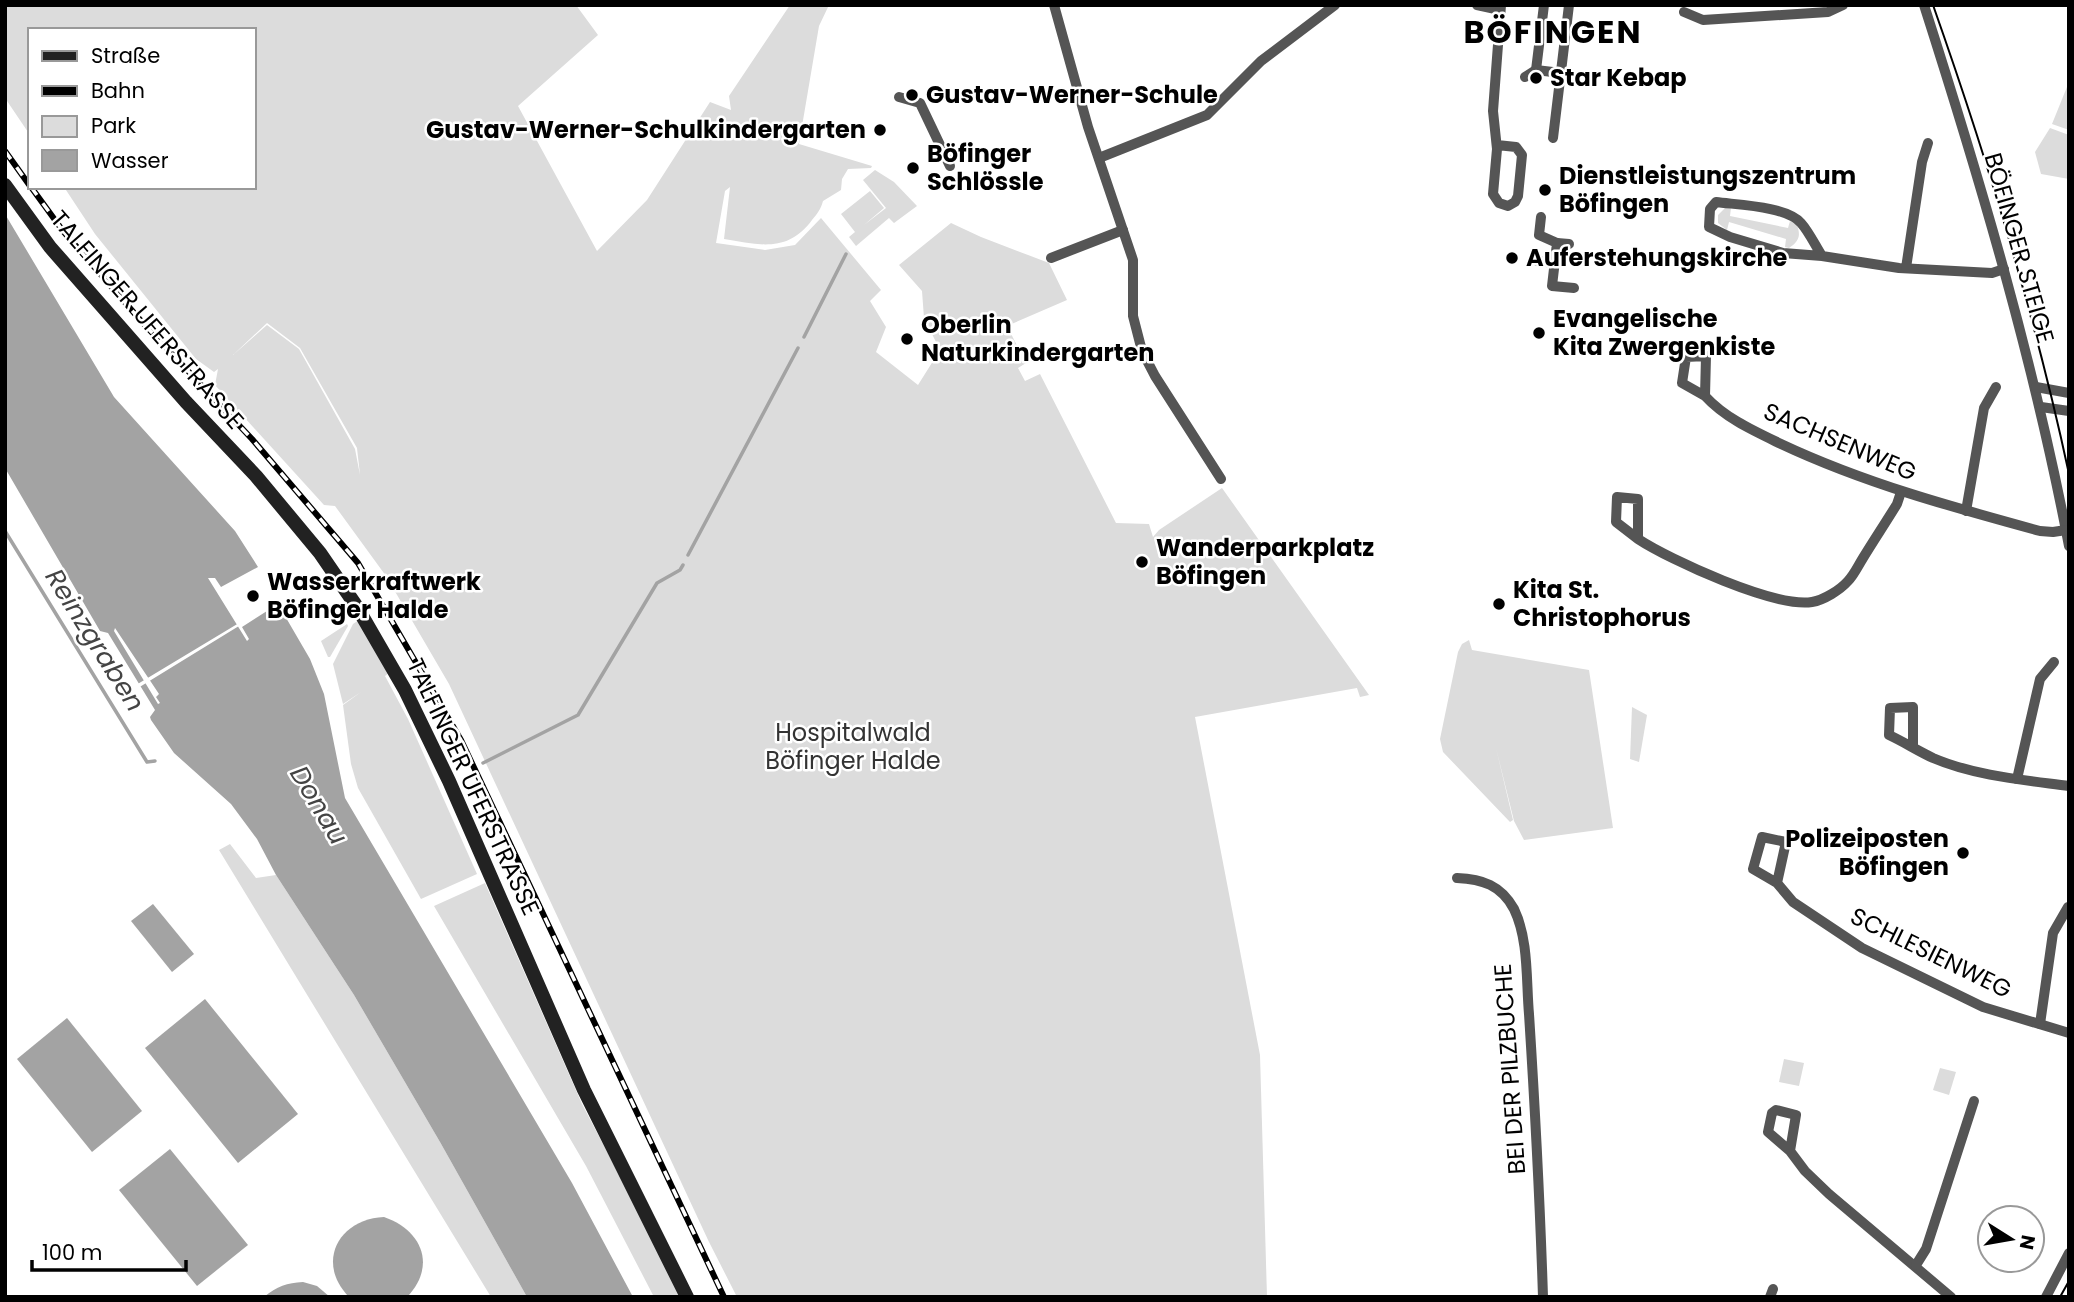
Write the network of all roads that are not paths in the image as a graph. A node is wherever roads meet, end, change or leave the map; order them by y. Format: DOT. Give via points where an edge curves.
graph roads {
  1 [pos="1054,5"];
  2 [pos="1335,5"];
  3 [pos="1477,5"];
  4 [pos="1544,5"];
  5 [pos="1569,5"];
  6 [pos="1843,5"];
  7 [pos="1924,5"];
  8 [pos="1501,7"];
  9 [pos="1684,12"];
  10 [pos="1536,70"];
  11 [pos="1561,73"];
  12 [pos="1525,77"];
  13 [pos="899,97"];
  14 [pos="1553,138"];
  15 [pos="1928,143"];
  16 [pos="1497,145"];
  17 [pos="1099,158"];
  18 [pos="950,166"];
  19 [pos="5,184"];
  20 [pos="1541,217"];
  21 [pos="1123,230"];
  22 [pos="1805,230"];
  23 [pos="1557,243"];
  24 [pos="1569,244"];
  25 [pos="1795,253"];
  26 [pos="1822,256"];
  27 [pos="1051,258"];
  28 [pos="1537,261"];
  29 [pos="1555,263"];
  30 [pos="1906,268"];
  31 [pos="2004,269"];
  32 [pos="1574,288"];
  33 [pos="1996,387"];
  34 [pos="2036,387"];
  35 [pos="2069,393"];
  36 [pos="1704,396"];
  37 [pos="2041,407"];
  38 [pos="2069,411"];
  39 [pos="1221,479"];
  40 [pos="1901,492"];
  41 [pos="1966,511"];
  42 [pos="2066,530"];
  43 [pos="1638,539"];
  44 [pos="2069,546"];
  45 [pos="2054,662"];
  46 [pos="1913,745"];
  47 [pos="2017,779"];
  48 [pos="2069,786"];
  49 [pos="1457,878"];
  50 [pos="1776,883"];
  51 [pos="2068,907"];
  52 [pos="2040,1024"];
  53 [pos="2069,1033"];
  54 [pos="1974,1101"];
  55 [pos="1790,1151"];
  56 [pos="2069,1253"];
  57 [pos="1916,1265"];
  58 [pos="1951,1296"];
  59 [pos="687,1297"];
  60 [pos="1543,1297"];
  61 [pos="2046,1297"];
  1 -- 17 [label="street"];
  2 -- 17 [label="street" via="1275,49 1202,117"];
  3 -- 8 [label="street"];
  4 -- 10 [label="street"];
  5 -- 11 [label="street"];
  6 -- 9 [label="street" via="1828,12 1703,20"];
  7 -- 31 [label="street, BÖFINGER STEIGE"];
  8 -- 16 [label="street" via="1493,111"];
  10 -- 11 [label="street"];
  10 -- 12 [label="street"];
  11 -- 14 [label="street"];
  13 -- 18 [label="street" via="920,103"];
  15 -- 30 [label="street"];
  16 -- 16 [label="street" via="1493,194 1497,202 1508,206 1518,196 1522,155 1516,147"];
  17 -- 21 [label="street"];
  19 -- 59 [label="street, TALFINGER UFERSTRASSE" via="50,247 320,553 369,626 449,781 584,1090"];
  20 -- 23 [label="street" via="1539,235"];
  21 -- 27 [label="street"];
  21 -- 39 [label="street" via="1133,260 1133,316 1142,351"];
  22 -- 25 [label="street"];
  22 -- 25 [label="street" via="1800,221 1764,208 1716,202 1710,209 1709,227"];
  22 -- 26 [label="street"];
  23 -- 24 [label="street"];
  23 -- 29 [label="street"];
  25 -- 26 [label="street"];
  26 -- 30 [label="street"];
  28 -- 29 [label="street"];
  29 -- 32 [label="street" via="1552,286"];
  30 -- 31 [label="street" via="1992,273"];
  31 -- 34 [label="street, BÖFINGER STEIGE"];
  33 -- 41 [label="street" via="1983,408"];
  34 -- 35 [label="street"];
  34 -- 37 [label="street, BÖFINGER STEIGE"];
  36 -- 40 [label="street, SACHSENWEG" via="1764,436"];
  37 -- 38 [label="street"];
  37 -- 42 [label="street, BÖFINGER STEIGE"];
  40 -- 41 [label="street, SACHSENWEG"];
  40 -- 43 [label="street" via="1849,581 1811,602 1791,602 1752,591 1686,565"];
  41 -- 42 [label="street, SACHSENWEG" via="2040,531"];
  42 -- 44 [label="street, BÖFINGER STEIGE"];
  45 -- 47 [label="street" via="2040,678"];
  46 -- 47 [label="street" via="1948,763"];
  47 -- 48 [label="street"];
  49 -- 60 [label="street, BEI DER PILZBUCHE" via="1479,879 1498,890 1514,910 1523,938"];
  50 -- 50 [label="street, SCHLESIENWEG" via="1786,842 1762,836 1753,869"];
  50 -- 52 [label="street, SCHLESIENWEG" via="1793,902 1861,948 1983,1007"];
  51 -- 52 [label="street, SCHLESIENWEG" via="2053,933"];
  52 -- 53 [label="street, SCHLESIENWEG"];
  54 -- 57 [label="street" via="1926,1250"];
  55 -- 57 [label="street" via="1829,1194"];
  56 -- 61 [label="street"];
  57 -- 58 [label="street"];
}
